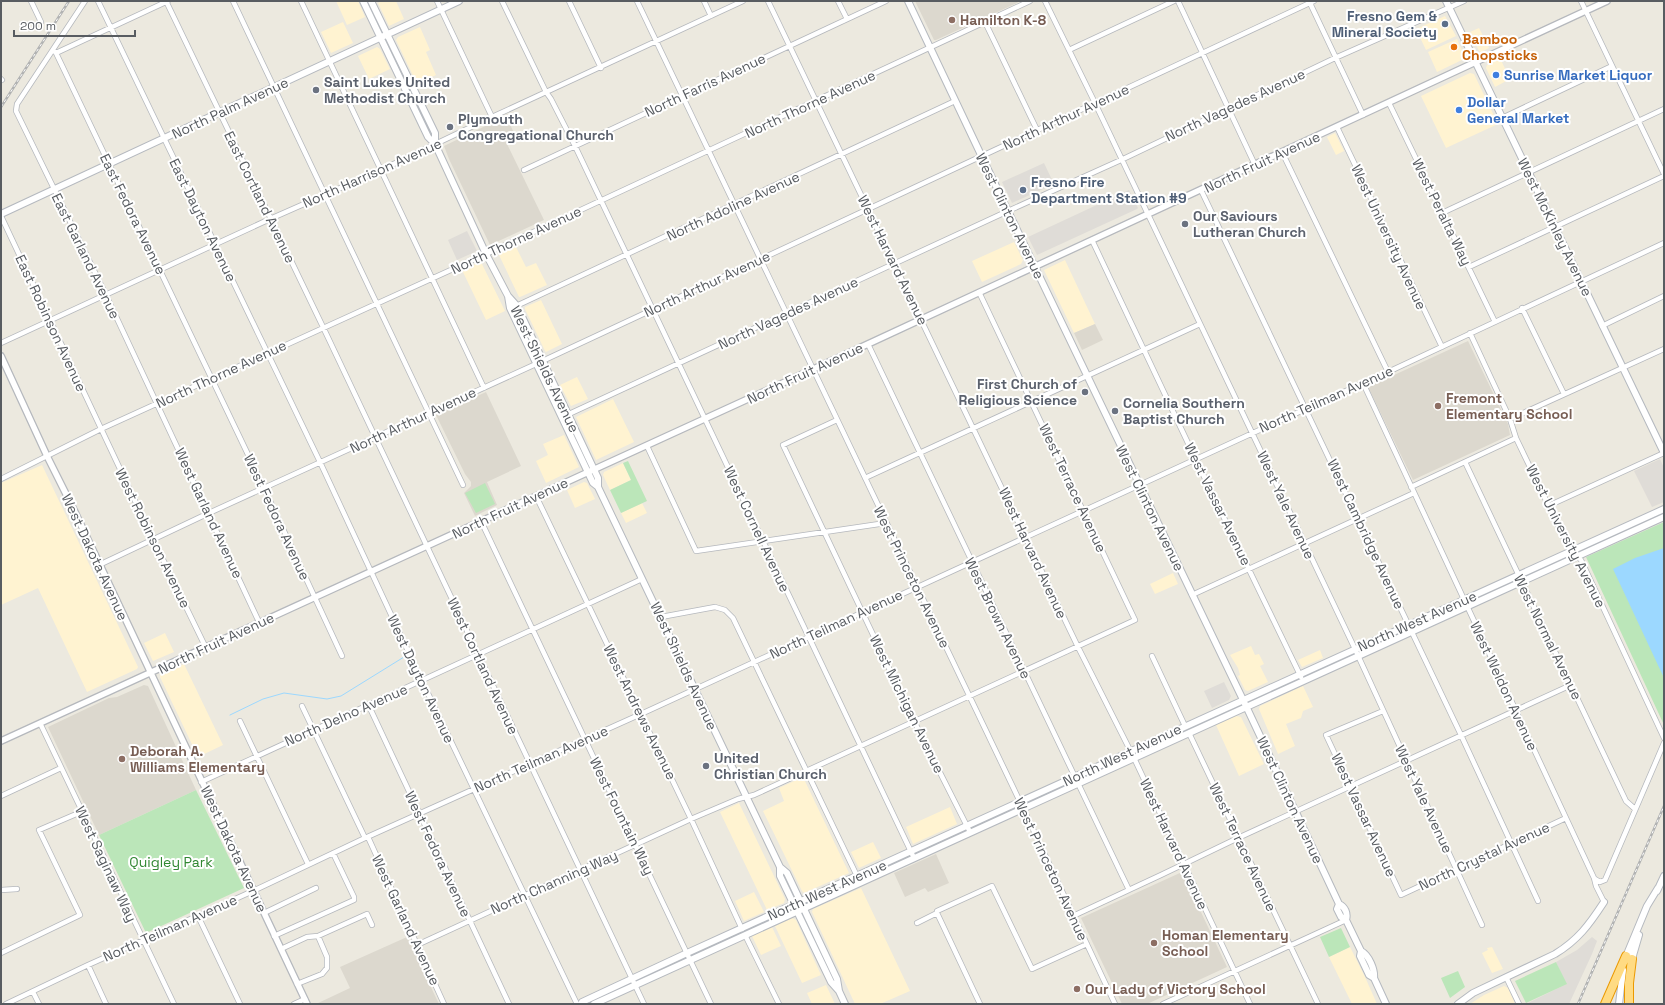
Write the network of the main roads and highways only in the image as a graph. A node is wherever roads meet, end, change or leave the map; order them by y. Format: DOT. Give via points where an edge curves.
graph roads {
  1 [pos="363,1"];
  2 [pos="371,1"];
  3 [pos="459,1"];
  4 [pos="908,1"];
  5 [pos="1446,1"];
  6 [pos="387,35"];
  7 [pos="381,38"];
  8 [pos="435,144"];
  9 [pos="1,215"];
  10 [pos="508,296"];
  11 [pos="548,390"];
  12 [pos="569,414"];
  13 [pos="1664,453"];
  14 [pos="598,487"];
  15 [pos="1664,509"];
  16 [pos="1664,516"];
  17 [pos="1466,603"];
  18 [pos="1243,700"];
  19 [pos="1246,706"];
  20 [pos="1132,755"];
  21 [pos="780,867"];
  22 [pos="1664,876"];
  23 [pos="800,902"];
  24 [pos="1604,902"];
  25 [pos="794,905"];
  26 [pos="804,909"];
  27 [pos="797,912"];
  28 [pos="1629,958"];
  29 [pos="633,982"];
  30 [pos="839,991"];
  31 [pos="581,1004"];
  32 [pos="594,1004"];
  33 [pos="845,1004"];
  34 [pos="1386,1004"];
  35 [pos="1458,1004"];
  36 [pos="1605,1004"];
  37 [pos="1619,1004"];
  38 [pos="1629,1004"];
  1 -- 7 [label="main road, West Shields Avenue"];
  2 -- 6 [label="main road, West Shields Avenue"];
  3 -- 6 [label="main road, North Palm Avenue"];
  4 -- 18 [label="main road, West Clinton Avenue"];
  5 -- 13 [label="main road, West McKinley Avenue"];
  6 -- 7 [label="main road, North Palm Avenue"];
  6 -- 8 [label="main road, West Shields Avenue" via="435,134"];
  7 -- 8 [label="main road, West Shields Avenue" via="428,137"];
  7 -- 9 [label="main road, North Palm Avenue"];
  8 -- 10 [label="main road, West Shields Avenue"];
  10 -- 11 [label="main road, West Shields Avenue" via="510,308"];
  10 -- 12 [label="main road, West Shields Avenue" via="517,306"];
  11 -- 12 [label="main road" via="564,413"];
  11 -- 14 [label="main road, West Shields Avenue" via="593,483"];
  12 -- 14 [label="main road, West Shields Avenue" via="599,480"];
  14 -- 21 [label="main road, West Shields Avenue"];
  15 -- 17 [label="main road, North West Avenue" via="1519,575"];
  16 -- 17 [label="main road, North West Avenue" via="1522,581"];
  17 -- 18 [label="main road, North West Avenue" via="1409,625"];
  17 -- 19 [label="main road, North West Avenue" via="1412,632"];
  18 -- 19 [label="main road, West Clinton Avenue"];
  18 -- 20 [label="main road, North West Avenue" via="1186,726"];
  19 -- 20 [label="main road, North West Avenue" via="1189,733"];
  19 -- 34 [label="main road, West Clinton Avenue" via="1339,904 1347,914 1346,920 1361,951 1360,956"];
  20 -- 23 [label="main road, North West Avenue" via="1074,777"];
  20 -- 26 [label="main road, North West Avenue" via="1078,783"];
  21 -- 23 [label="main road, West Shields Avenue" via="787,873"];
  21 -- 25 [label="main road, West Shields Avenue" via="780,876"];
  22 -- 28 [label="main road"];
  23 -- 25 [label="main road, North West Avenue"];
  23 -- 26 [label="main road, West Shields Avenue"];
  24 -- 35 [label="main road" via="1592,921 1574,941 1554,954 1473,993"];
  25 -- 27 [label="main road, West Shields Avenue"];
  25 -- 29 [label="main road, North West Avenue" via="687,953"];
  26 -- 27 [label="main road, North West Avenue"];
  26 -- 30 [label="main road, West Shields Avenue" via="837,979"];
  27 -- 29 [label="main road, North West Avenue" via="690,960"];
  27 -- 30 [label="main road, West Shields Avenue" via="831,982"];
  28 -- 36 [label="highway"];
  28 -- 37 [label="main road" via="1620,982"];
  28 -- 38 [label="highway"];
  29 -- 31 [label="main road, North West Avenue"];
  29 -- 32 [label="main road, North West Avenue"];
  30 -- 33 [label="main road, West Shields Avenue"];
}
